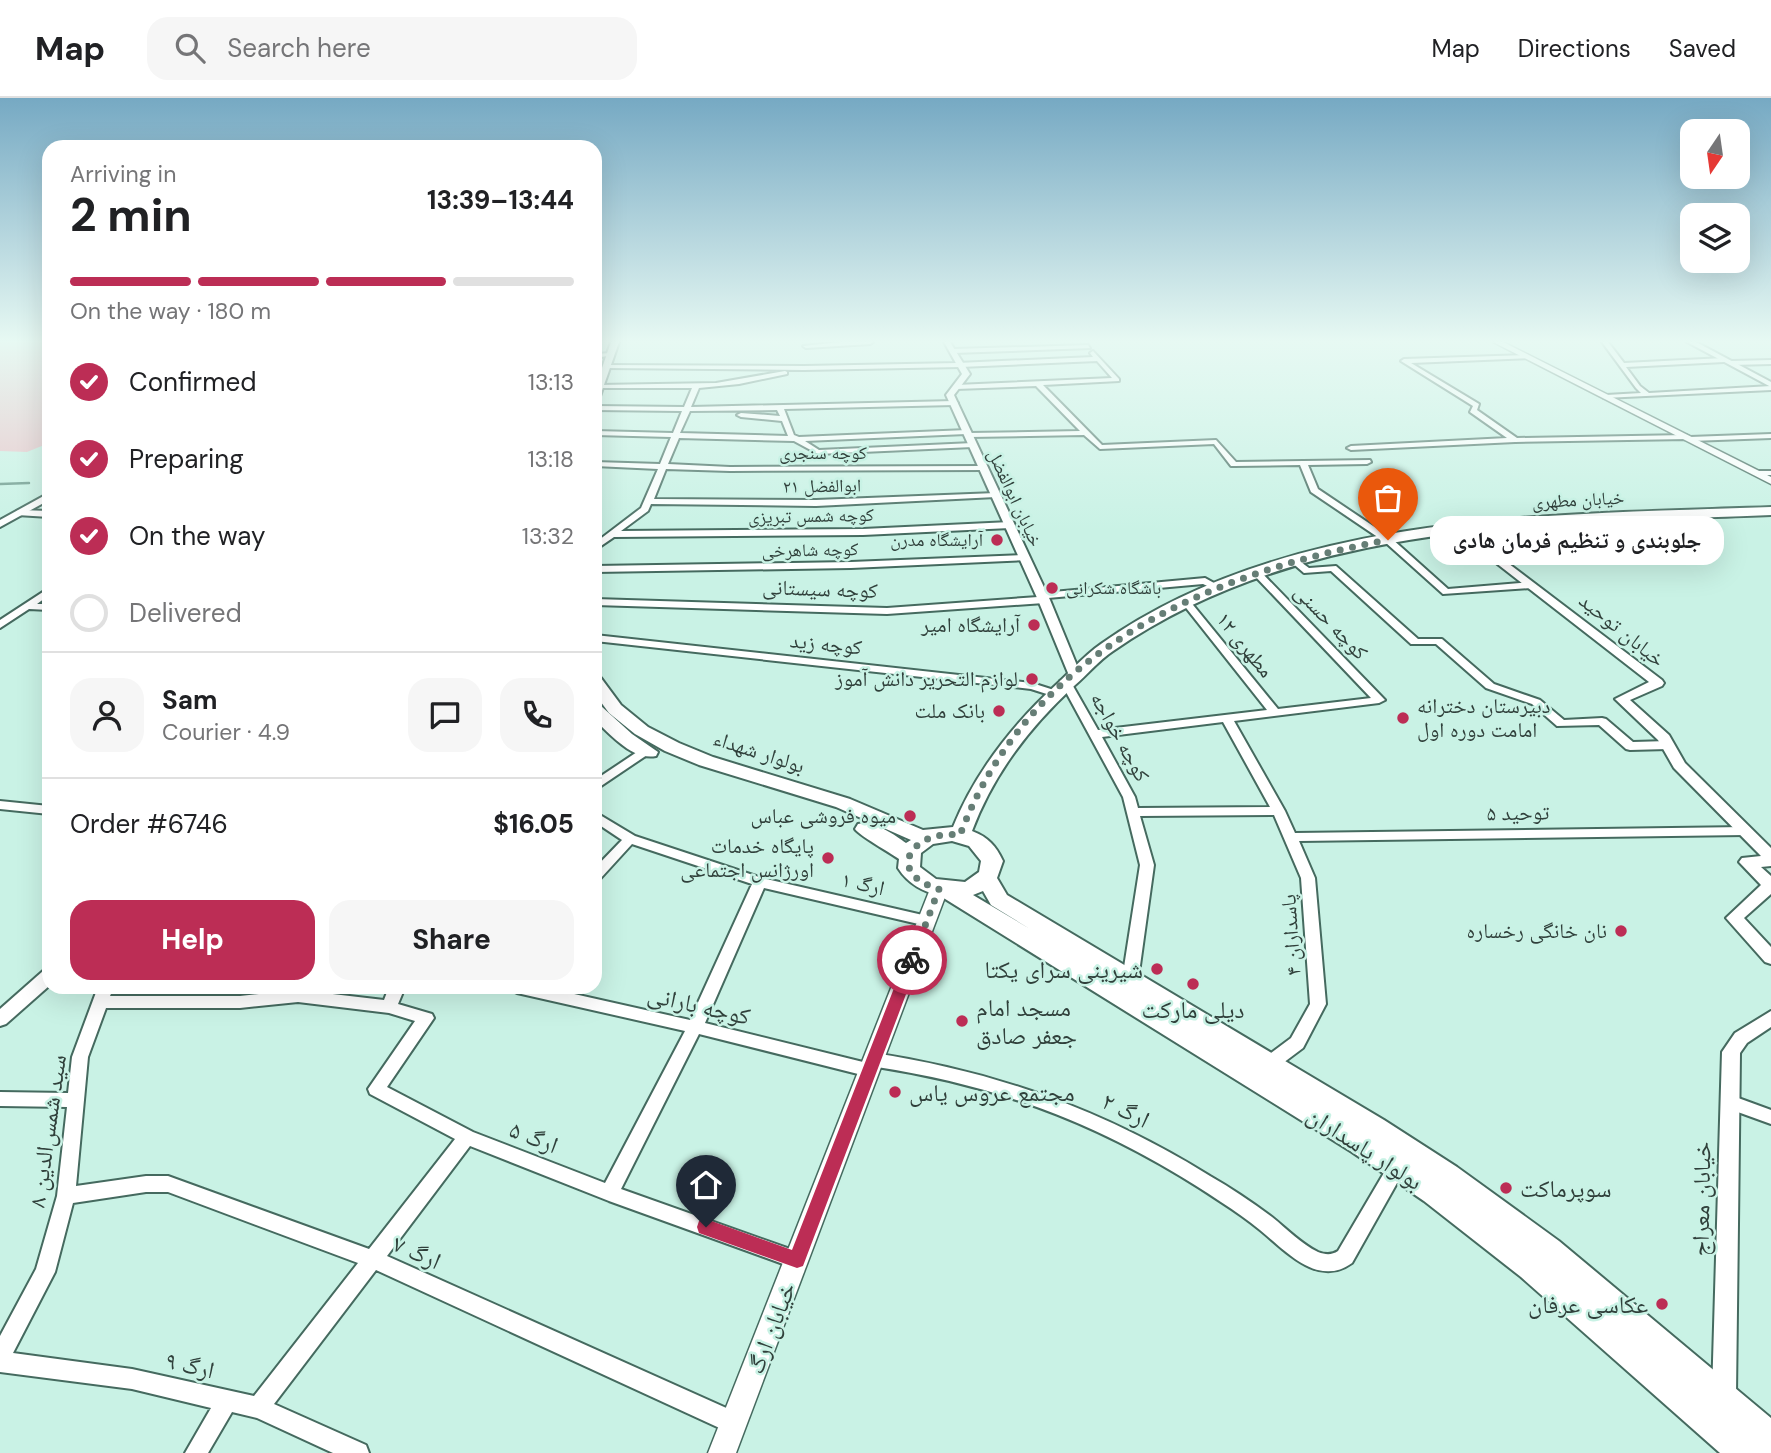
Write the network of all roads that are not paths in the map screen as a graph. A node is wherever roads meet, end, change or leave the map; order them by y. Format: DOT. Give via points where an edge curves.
graph roads {
  1 [pos="689,405"];
  2 [pos="857,405"];
  3 [pos="955,405"];
  4 [pos="1059,405"];
  5 [pos="1477,405"];
  6 [pos="1623,405"];
  7 [pos="780,407"];
  8 [pos="602,408"];
  9 [pos="735,408"];
  10 [pos="687,409"];
  11 [pos="785,419"];
  12 [pos="602,433"];
  13 [pos="1086,433"];
  14 [pos="676,435"];
  15 [pos="1771,436"];
  16 [pos="970,438"];
  17 [pos="1689,438"];
  18 [pos="795,439"];
  19 [pos="1516,440"];
  20 [pos="1303,463"];
  21 [pos="602,464"];
  22 [pos="663,467"];
  23 [pos="984,468"];
  24 [pos="1757,473"];
  25 [pos="1771,473"];
  26 [pos="1771,481"];
  27 [pos="42,494"];
  28 [pos="996,495"];
  29 [pos="42,500"];
  30 [pos="649,501"];
  31 [pos="1771,511"];
  32 [pos="20,513"];
  33 [pos="42,514"];
  34 [pos="0,518"];
  35 [pos="0,524"];
  36 [pos="1010,525"];
  37 [pos="1459,528"];
  38 [pos="612,534"];
  39 [pos="1388,540"];
  40 [pos="602,542"];
  41 [pos="1025,558"];
  42 [pos="1294,560"];
  43 [pos="602,569"];
  44 [pos="1256,572"];
  45 [pos="1531,585"];
  46 [pos="1218,588"];
  47 [pos="42,596"];
  48 [pos="1043,598"];
  49 [pos="602,602"];
  50 [pos="1186,602"];
  51 [pos="27,606"];
  52 [pos="42,607"];
  53 [pos="0,625"];
  54 [pos="602,639"];
  55 [pos="1070,677"];
  56 [pos="1053,693"];
  57 [pos="602,695"];
  58 [pos="1379,699"];
  59 [pos="1275,712"];
  60 [pos="602,717"];
  61 [pos="1227,718"];
  62 [pos="1094,734"];
  63 [pos="1668,745"];
  64 [pos="646,750"];
  65 [pos="602,781"];
  66 [pos="0,805"];
  67 [pos="42,809"];
  68 [pos="1279,811"];
  69 [pos="1133,812"];
  70 [pos="602,821"];
  71 [pos="1745,831"];
  72 [pos="960,835"];
  73 [pos="1290,837"];
  74 [pos="927,838"];
  75 [pos="630,839"];
  76 [pos="909,856"];
  77 [pos="1771,859"];
  78 [pos="602,869"];
  79 [pos="986,878"];
  80 [pos="760,882"];
  81 [pos="944,890"];
  82 [pos="927,921"];
  83 [pos="1771,958"];
  84 [pos="1130,979"];
  85 [pos="42,982"];
  86 [pos="394,994"];
  87 [pos="548,994"];
  88 [pos="104,995"];
  89 [pos="389,1007"];
  90 [pos="1771,1018"];
  91 [pos="0,1019"];
  92 [pos="695,1027"];
  93 [pos="1269,1064"];
  94 [pos="872,1065"];
  95 [pos="0,1099"];
  96 [pos="76,1100"];
  97 [pos="1730,1102"];
  98 [pos="1771,1117"];
  99 [pos="467,1137"];
  100 [pos="1396,1167"];
  101 [pos="608,1193"];
  102 [pos="66,1196"];
  103 [pos="373,1259"];
  104 [pos="797,1260"];
  105 [pos="0,1359"];
  106 [pos="227,1400"];
  107 [pos="1724,1400"];
  108 [pos="258,1408"];
  109 [pos="734,1423"];
  110 [pos="1771,1440"];
  111 [pos="196,1453"];
  112 [pos="358,1453"];
  113 [pos="722,1453"];
  114 [pos="1746,1453"];
  1 -- 10 [label="street"];
  2 -- 7 [label="street"];
  3 -- 16 [label="street, خیابان ابوالفضل"];
  4 -- 13 [label="street"];
  5 -- 19 [label="street" via="1473,410"];
  6 -- 17 [label="main road"];
  7 -- 9 [label="street"];
  7 -- 11 [label="street"];
  8 -- 10 [label="street"];
  9 -- 10 [label="street"];
  9 -- 11 [label="street" via="736,414"];
  10 -- 14 [label="street"];
  11 -- 18 [label="street"];
  12 -- 14 [label="street"];
  13 -- 16 [label="street"];
  13 -- 20 [label="street" via="1100,447 1216,442 1234,464"];
  14 -- 18 [label="street"];
  14 -- 22 [label="street"];
  15 -- 17 [label="street"];
  16 -- 18 [label="street"];
  16 -- 18 [label="street" via="818,452"];
  16 -- 23 [label="street, خیابان ابوالفضل"];
  17 -- 19 [label="street"];
  17 -- 24 [label="main road"];
  19 -- 20 [label="street" via="1351,448 1367,462"];
  20 -- 39 [label="street" via="1314,490"];
  21 -- 22 [label="street, کوچه سنجری"];
  22 -- 23 [label="street, کوچه سنجری"];
  22 -- 30 [label="street"];
  23 -- 28 [label="street, خیابان ابوالفضل"];
  24 -- 25 [label="street"];
  24 -- 26 [label="main road"];
  27 -- 34 [label="street"];
  28 -- 30 [label="street, ابوالفضل ۲۱" via="816,503"];
  28 -- 36 [label="street, خیابان ابوالفضل"];
  29 -- 32 [label="street"];
  30 -- 38 [label="street"];
  31 -- 37 [label="main road, خیابان مطهری"];
  32 -- 33 [label="street"];
  32 -- 35 [label="street"];
  36 -- 38 [label="street, کوچه شمس تبریزی" via="863,532"];
  36 -- 41 [label="street, خیابان ابوالفضل"];
  37 -- 39 [label="main road, خیابان مطهری"];
  37 -- 45 [label="street, خیابان توحید"];
  38 -- 40 [label="street"];
  39 -- 42 [label="main road, خیابان مطهری"];
  39 -- 45 [label="street" via="1446,592"];
  41 -- 43 [label="street, کوچه شاهرخی"];
  41 -- 48 [label="street, خیابان ابوالفضل"];
  42 -- 44 [label="main road, خیابان مطهری"];
  42 -- 63 [label="street" via="1307,571 1334,568 1415,642 1438,640 1490,686 1536,702 1561,724 1602,721 1630,746"];
  44 -- 46 [label="main road, خیابان مطهری"];
  44 -- 58 [label="street, کوچه حسنی"];
  45 -- 63 [label="street, خیابان توحید" via="1658,683 1621,699"];
  46 -- 48 [label="street, کوچه سیستانی" via="1205,581"];
  46 -- 50 [label="main road, خیابان مطهری"];
  47 -- 51 [label="street"];
  48 -- 49 [label="street, کوچه سیستانی" via="887,611"];
  48 -- 55 [label="street, خیابان ابوالفضل"];
  50 -- 55 [label="main road, خیابان مطهری" via="1105,647"];
  50 -- 59 [label="street, مطهری ۱۲"];
  51 -- 52 [label="street"];
  51 -- 53 [label="street"];
  54 -- 56 [label="street, کوچه زید" via="1032,686"];
  55 -- 56 [label="main road, خیابان مطهری"];
  55 -- 62 [label="street, کوچه خواجه"];
  56 -- 72 [label="main road, خیابان مطهری" via="992,767"];
  57 -- 74 [label="main road, بولوار شهداء" via="619,716 663,745 843,803 898,830"];
  58 -- 59 [label="street"];
  59 -- 61 [label="street"];
  60 -- 64 [label="main road, بولوار شهداء"];
  61 -- 62 [label="street"];
  61 -- 68 [label="street, پاسداران ۴"];
  62 -- 69 [label="street, کوچه خواجه"];
  63 -- 71 [label="street, خیابان توحید" via="1679,765"];
  64 -- 65 [label="street"];
  64 -- 76 [label="main road, بولوار شهداء" via="834,813"];
  66 -- 67 [label="street"];
  68 -- 69 [label="street"];
  68 -- 73 [label="street, پاسداران ۴"];
  69 -- 84 [label="street, کوچه خواجه" via="1147,865"];
  70 -- 75 [label="street, ارگ ۱"];
  71 -- 73 [label="street, توحید ۵"];
  71 -- 77 [label="street, خیابان توحید"];
  72 -- 74 [label="main road"];
  72 -- 79 [label="main road" via="982,845 990,855 992,867"];
  73 -- 93 [label="street, پاسداران ۴" via="1308,878 1318,1004 1297,1043"];
  74 -- 76 [label="main road" via="915,845"];
  75 -- 78 [label="street"];
  75 -- 80 [label="street, ارگ ۱"];
  76 -- 81 [label="main road" via="912,873 923,883"];
  77 -- 83 [label="street, خیابان توحید" via="1747,862 1771,886 1734,918"];
  79 -- 81 [label="main road" via="974,886"];
  79 -- 84 [label="main road, بولوار پاسداران" via="999,900"];
  80 -- 82 [label="street, ارگ ۱"];
  80 -- 92 [label="street"];
  81 -- 82 [label="main road, خیابان ارگ"];
  81 -- 100 [label="main road, بولوار پاسداران" via="1004,922"];
  82 -- 94 [label="main road, خیابان ارگ"];
  84 -- 93 [label="main road, بولوار پاسداران"];
  85 -- 91 [label="street"];
  86 -- 89 [label="street"];
  87 -- 92 [label="street, کوچه بارانی"];
  88 -- 89 [label="street" via="240,1002 298,996"];
  88 -- 96 [label="street, سید شمس‌الدین ۸" via="80,1057"];
  89 -- 99 [label="street, ارگ ۵" via="426,1018 376,1089"];
  90 -- 97 [label="street, خیابان معراج" via="1741,1038 1731,1052"];
  92 -- 94 [label="street, کوچه بارانی"];
  92 -- 101 [label="street"];
  93 -- 107 [label="main road, بولوار پاسداران" via="1482,1201"];
  94 -- 100 [label="street, ارگ ۲" via="926,1068 987,1082 1099,1123 1170,1160 1311,1257 1330,1263 1345,1257"];
  94 -- 104 [label="main road, خیابان ارگ"];
  95 -- 96 [label="street"];
  96 -- 102 [label="street, سید شمس‌الدین ۸"];
  97 -- 98 [label="street"];
  97 -- 107 [label="street, خیابان معراج"];
  99 -- 101 [label="street, ارگ ۵"];
  99 -- 103 [label="street"];
  100 -- 114 [label="main road, بولوار پاسداران" via="1532,1267"];
  101 -- 104 [label="street, ارگ ۵"];
  102 -- 103 [label="street, ارگ ۷" via="168,1184"];
  102 -- 105 [label="street, سید شمس‌الدین ۸" via="45,1272"];
  103 -- 108 [label="street"];
  103 -- 109 [label="street, ارگ ۷"];
  104 -- 109 [label="main road, خیابان ارگ"];
  105 -- 106 [label="street, ارگ ۹" via="132,1379"];
  106 -- 108 [label="street, ارگ ۹"];
  106 -- 111 [label="street"];
  107 -- 110 [label="main road, بولوار پاسداران"];
  108 -- 112 [label="street, ارگ ۹"];
  109 -- 113 [label="main road, خیابان ارگ"];
}
